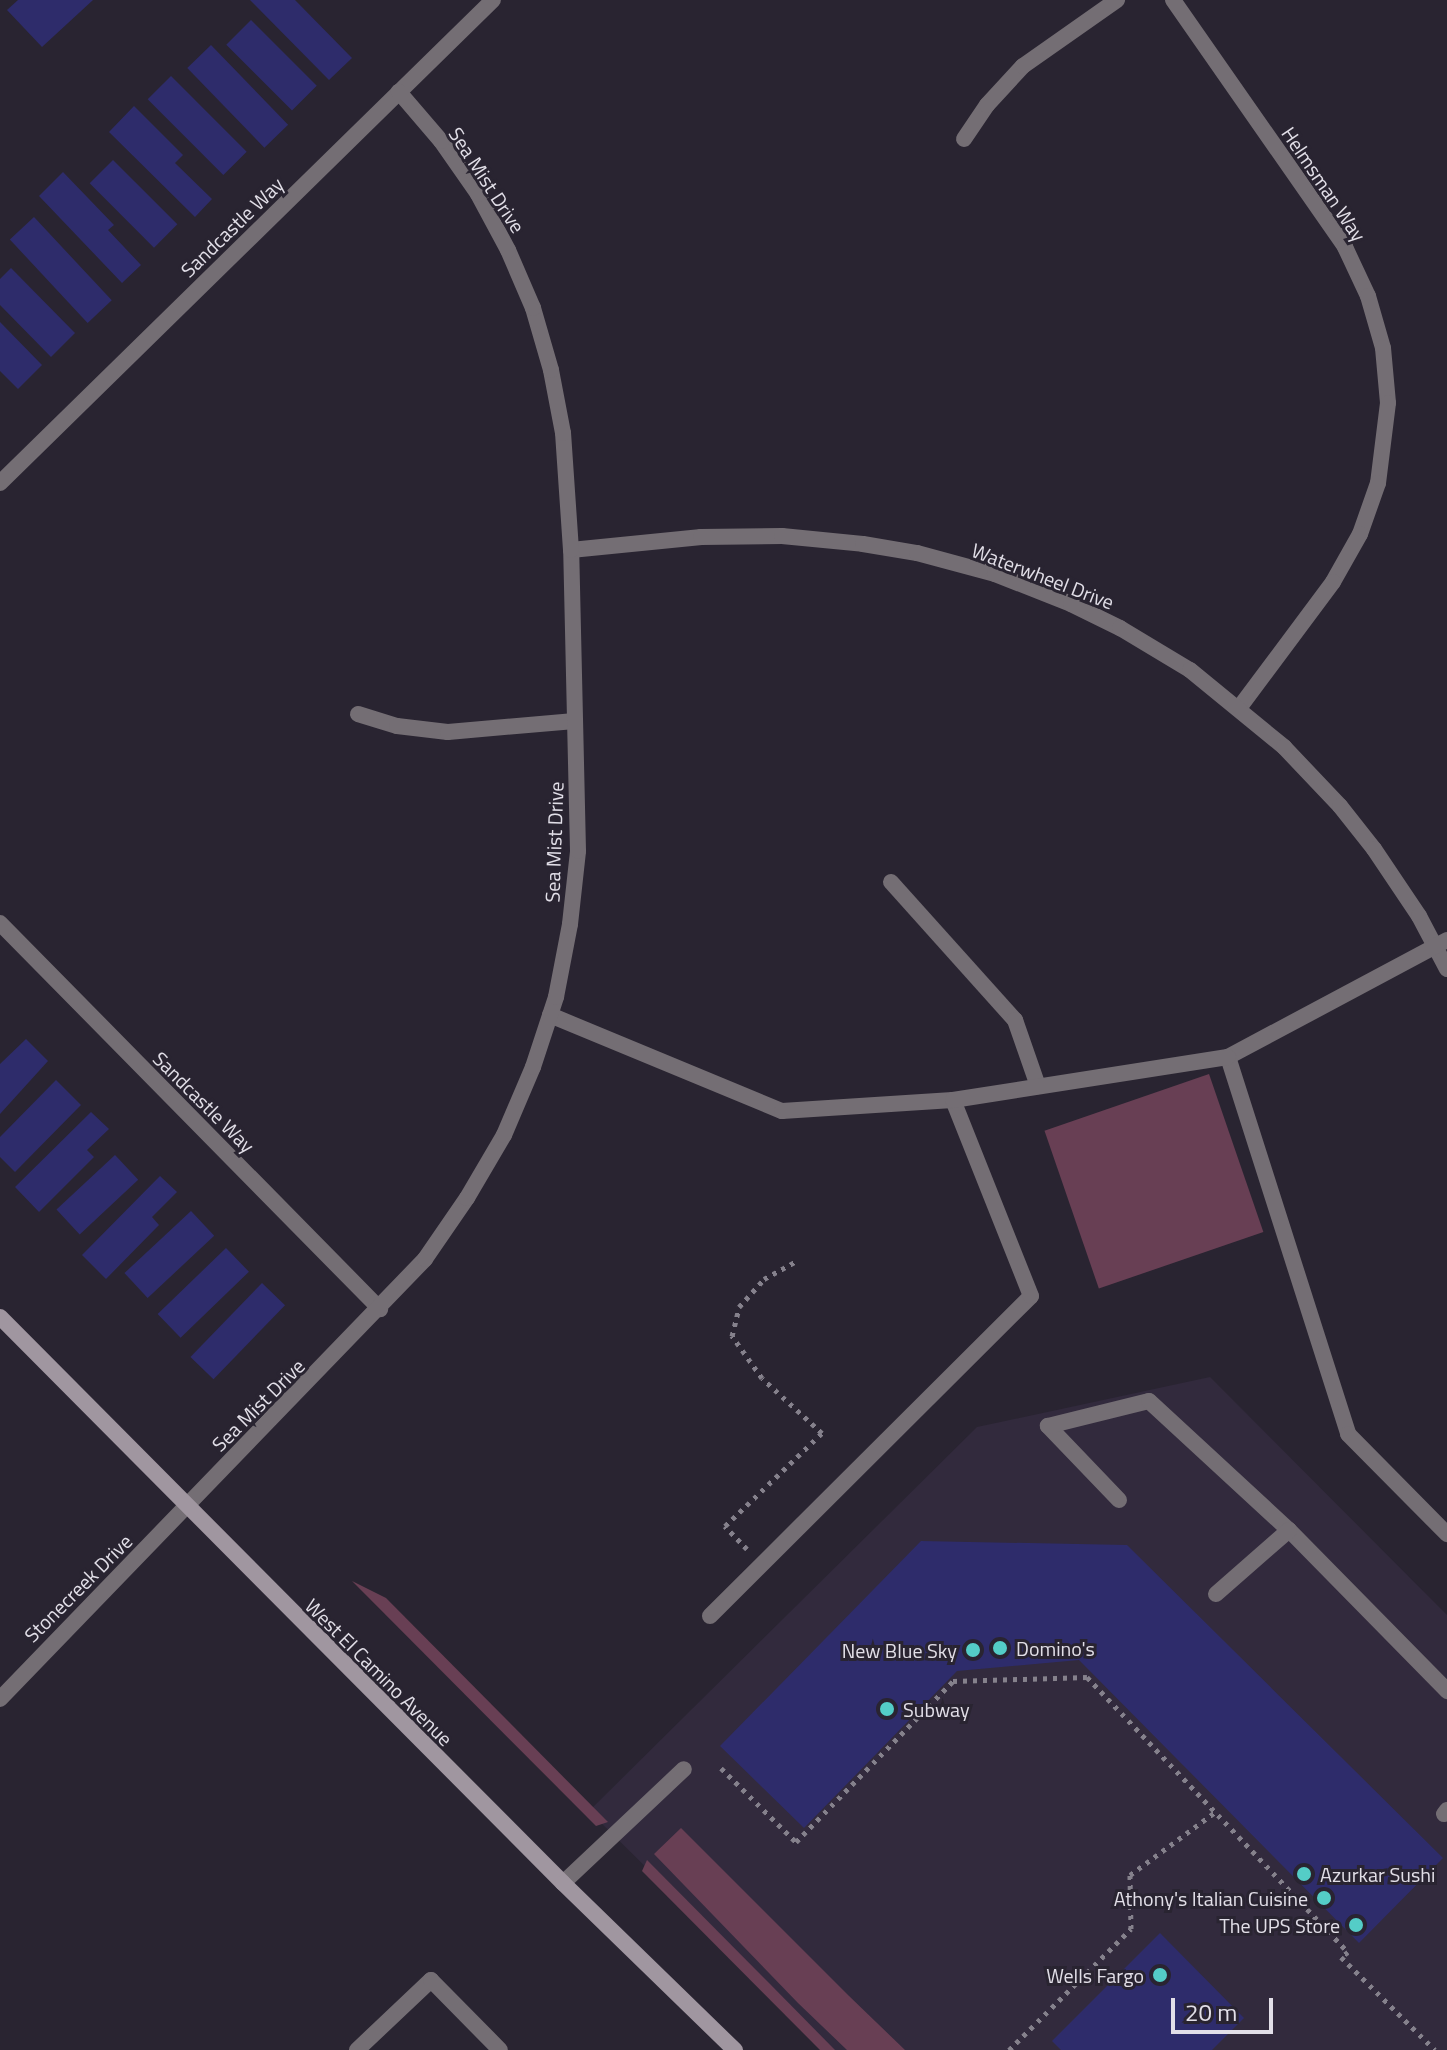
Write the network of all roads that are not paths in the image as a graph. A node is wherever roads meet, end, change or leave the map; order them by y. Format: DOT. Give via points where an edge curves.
graph roads {
  1 [pos="493,0"];
  2 [pos="1117,0"];
  3 [pos="1173,0"];
  4 [pos="399,92"];
  5 [pos="964,139"];
  6 [pos="0,483"];
  7 [pos="571,550"];
  8 [pos="1239,708"];
  9 [pos="358,714"];
  10 [pos="575,721"];
  11 [pos="891,882"];
  12 [pos="0,923"];
  13 [pos="1442,943"];
  14 [pos="1447,969"];
  15 [pos="550,1015"];
  16 [pos="1228,1057"];
  17 [pos="1038,1086"];
  18 [pos="953,1100"];
  19 [pos="380,1309"];
  20 [pos="0,1317"];
  21 [pos="1119,1500"];
  22 [pos="186,1506"];
  23 [pos="1289,1530"];
  24 [pos="1447,1534"];
  25 [pos="1216,1594"];
  26 [pos="710,1616"];
  27 [pos="1447,1691"];
  28 [pos="0,1699"];
  29 [pos="684,1769"];
  30 [pos="563,1883"];
  31 [pos="357,2050"];
  32 [pos="500,2050"];
  33 [pos="735,2050"];
  1 -- 4 [label="street, Sandcastle Way"];
  2 -- 5 [label="street" via="1023,66"];
  3 -- 8 [label="street, Helmsman Way" via="1345,247 1368,296 1383,348 1388,403 1378,483 1360,534 1333,582"];
  4 -- 6 [label="street, Sandcastle Way"];
  4 -- 7 [label="street, Sea Mist Drive" via="478,194 533,308 563,433"];
  7 -- 8 [label="street, Waterwheel Drive" via="701,537 782,536 917,553 995,574 1071,604 1178,663"];
  7 -- 10 [label="street, Sea Mist Drive"];
  8 -- 13 [label="street, Waterwheel Drive" via="1340,806"];
  9 -- 10 [label="street" via="397,726 448,732"];
  10 -- 15 [label="street, Sea Mist Drive" via="578,851 570,924"];
  11 -- 17 [label="street" via="1015,1020"];
  12 -- 19 [label="street, Sandcastle Way"];
  13 -- 14 [label="street, Waterwheel Drive"];
  13 -- 16 [label="street"];
  15 -- 18 [label="street" via="782,1111"];
  15 -- 19 [label="street, Sea Mist Drive" via="504,1135 425,1259"];
  16 -- 17 [label="street"];
  16 -- 24 [label="street" via="1348,1434"];
  17 -- 18 [label="street"];
  18 -- 26 [label="street" via="1031,1296"];
  19 -- 22 [label="street, Sea Mist Drive"];
  20 -- 22 [label="main road, West El Camino Avenue"];
  21 -- 23 [label="street" via="1048,1426 1149,1401"];
  22 -- 28 [label="street, Stonecreek Drive"];
  22 -- 30 [label="main road, West El Camino Avenue"];
  23 -- 25 [label="street"];
  23 -- 27 [label="street"];
  29 -- 30 [label="street"];
  30 -- 33 [label="main road, West El Camino Avenue"];
  31 -- 32 [label="street" via="431,1980"];
}
